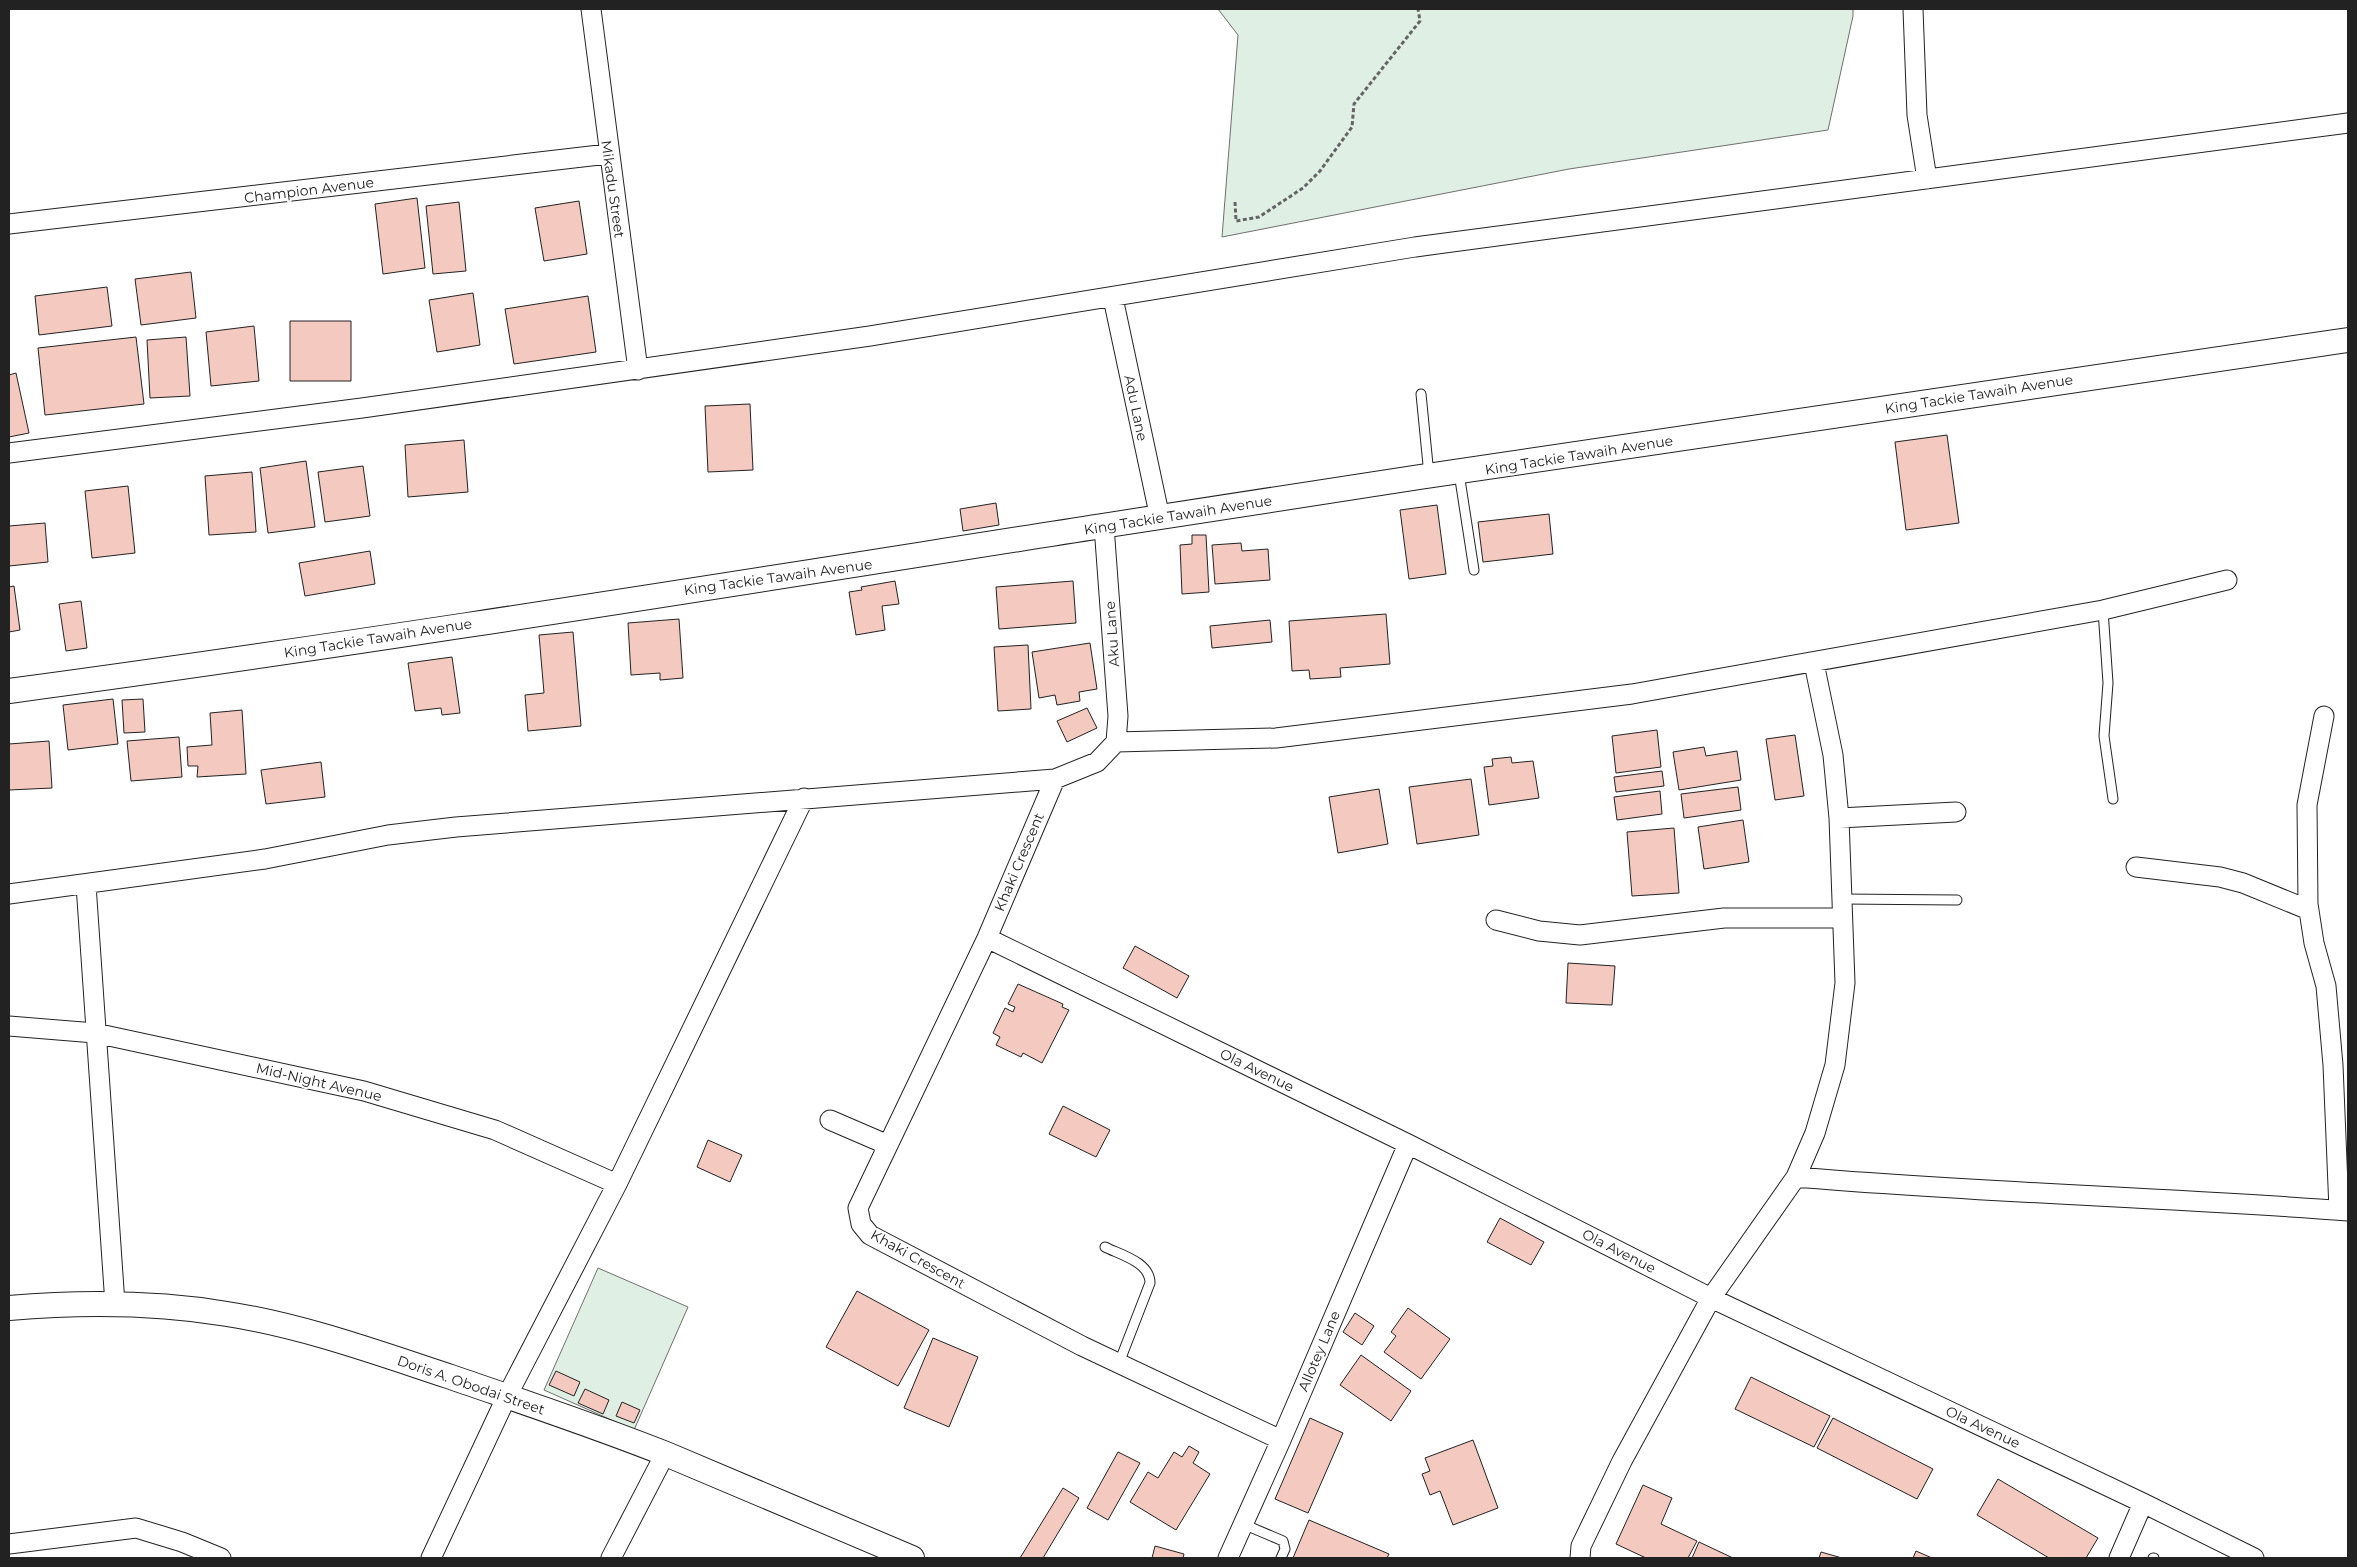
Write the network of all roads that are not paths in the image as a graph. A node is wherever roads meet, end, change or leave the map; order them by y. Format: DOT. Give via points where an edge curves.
graph roads {
  1 [pos="591,9"];
  2 [pos="1913,9"];
  3 [pos="2348,123"];
  4 [pos="608,154"];
  5 [pos="1926,179"];
  6 [pos="9,224"];
  7 [pos="1112,298"];
  8 [pos="2348,340"];
  9 [pos="638,370"];
  10 [pos="1421,394"];
  11 [pos="9,453"];
  12 [pos="1459,473"];
  13 [pos="1429,477"];
  14 [pos="1160,518"];
  15 [pos="1104,526"];
  16 [pos="1474,570"];
  17 [pos="2227,580"];
  18 [pos="2103,610"];
  19 [pos="1814,663"];
  20 [pos="9,691"];
  21 [pos="2324,716"];
  22 [pos="1116,742"];
  23 [pos="1055,779"];
  24 [pos="804,798"];
  25 [pos="2113,799"];
  26 [pos="1956,812"];
  27 [pos="1839,818"];
  28 [pos="2136,867"];
  29 [pos="86,884"];
  30 [pos="9,894"];
  31 [pos="1842,899"];
  32 [pos="1957,900"];
  33 [pos="2309,910"];
  34 [pos="1842,918"];
  35 [pos="1496,920"];
  36 [pos="987,938"];
  37 [pos="9,1026"];
  38 [pos="95,1033"];
  39 [pos="830,1120"];
  40 [pos="1408,1144"];
  41 [pos="888,1145"];
  42 [pos="1796,1177"];
  43 [pos="617,1184"];
  44 [pos="2344,1211"];
  45 [pos="1105,1247"];
  46 [pos="1711,1298"];
  47 [pos="115,1304"];
  48 [pos="9,1308"];
  49 [pos="1119,1363"];
  50 [pos="507,1396"];
  51 [pos="1281,1440"];
  52 [pos="664,1454"];
  53 [pos="2143,1503"];
  54 [pos="1244,1524"];
  55 [pos="9,1544"];
  56 [pos="221,1558"];
  57 [pos="431,1558"];
  58 [pos="611,1558"];
  59 [pos="912,1558"];
  60 [pos="1228,1558"];
  61 [pos="1280,1558"];
  62 [pos="1580,1558"];
  63 [pos="2119,1558"];
  64 [pos="2254,1558"];
  1 -- 4 [label="street, Mikadu Street"];
  2 -- 5 [label="street" via="1917,115"];
  3 -- 5 [label="street"];
  4 -- 6 [label="street, Champion Avenue"];
  4 -- 9 [label="street, Mikadu Street"];
  5 -- 7 [label="street" via="1415,247"];
  7 -- 9 [label="street"];
  7 -- 14 [label="street, Adu Lane"];
  8 -- 12 [label="street, King Tackie Tawaih Avenue"];
  9 -- 11 [label="street"];
  10 -- 13 [label="lane"];
  12 -- 13 [label="street, King Tackie Tawaih Avenue"];
  12 -- 16 [label="lane"];
  13 -- 14 [label="street, King Tackie Tawaih Avenue"];
  14 -- 15 [label="street, King Tackie Tawaih Avenue"];
  15 -- 20 [label="street, King Tackie Tawaih Avenue" via="246,659"];
  15 -- 22 [label="street, Aku Lane" via="1118,716"];
  17 -- 18 [label="street"];
  18 -- 19 [label="street"];
  18 -- 25 [label="lane" via="2108,683 2104,736"];
  19 -- 22 [label="street" via="1632,694 1276,738"];
  19 -- 27 [label="street" via="1832,755"];
  21 -- 33 [label="street" via="2307,805"];
  22 -- 23 [label="street" via="1096,762"];
  23 -- 24 [label="street"];
  23 -- 36 [label="street, Khaki Crescent"];
  24 -- 29 [label="street" via="408,832 265,859"];
  24 -- 43 [label="street"];
  26 -- 27 [label="street"];
  27 -- 31 [label="street"];
  28 -- 33 [label="street" via="2220,877"];
  29 -- 30 [label="street"];
  29 -- 38 [label="street"];
  31 -- 32 [label="lane"];
  31 -- 34 [label="street"];
  33 -- 44 [label="street" via="2326,986"];
  34 -- 35 [label="street" via="1724,918 1580,935 1539,931"];
  34 -- 42 [label="street" via="1845,982 1835,1065 1815,1133"];
  36 -- 40 [label="street, Ola Avenue"];
  36 -- 41 [label="street, Khaki Crescent"];
  37 -- 38 [label="street, Mid-Night Avenue"];
  38 -- 43 [label="street, Mid-Night Avenue" via="364,1091 444,1113 495,1130"];
  38 -- 47 [label="street"];
  39 -- 41 [label="street"];
  40 -- 46 [label="street, Ola Avenue"];
  40 -- 51 [label="street, Allotey Lane"];
  41 -- 49 [label="street, Khaki Crescent" via="858,1208 861,1224 870,1235"];
  42 -- 44 [label="street" via="1927,1188"];
  42 -- 46 [label="street"];
  43 -- 50 [label="street"];
  45 -- 49 [label="lane" via="1143,1266 1150,1276"];
  46 -- 53 [label="street, Ola Avenue"];
  46 -- 62 [label="street" via="1622,1460 1581,1546"];
  47 -- 48 [label="street, Doris A. Obodai Street"];
  47 -- 50 [label="street, Doris A. Obodai Street" via="227,1314 303,1330"];
  49 -- 51 [label="street, Khaki Crescent"];
  50 -- 52 [label="street, Doris A. Obodai Street"];
  50 -- 57 [label="street"];
  51 -- 54 [label="street, Allotey Lane"];
  52 -- 58 [label="street"];
  52 -- 59 [label="street, Doris A. Obodai Street"];
  53 -- 63 [label="street"];
  53 -- 64 [label="street, Ola Avenue"];
  54 -- 60 [label="street, Allotey Lane"];
  54 -- 61 [label="lane" via="1283,1541 1285,1549"];
  55 -- 56 [label="street" via="136,1528"];
}
